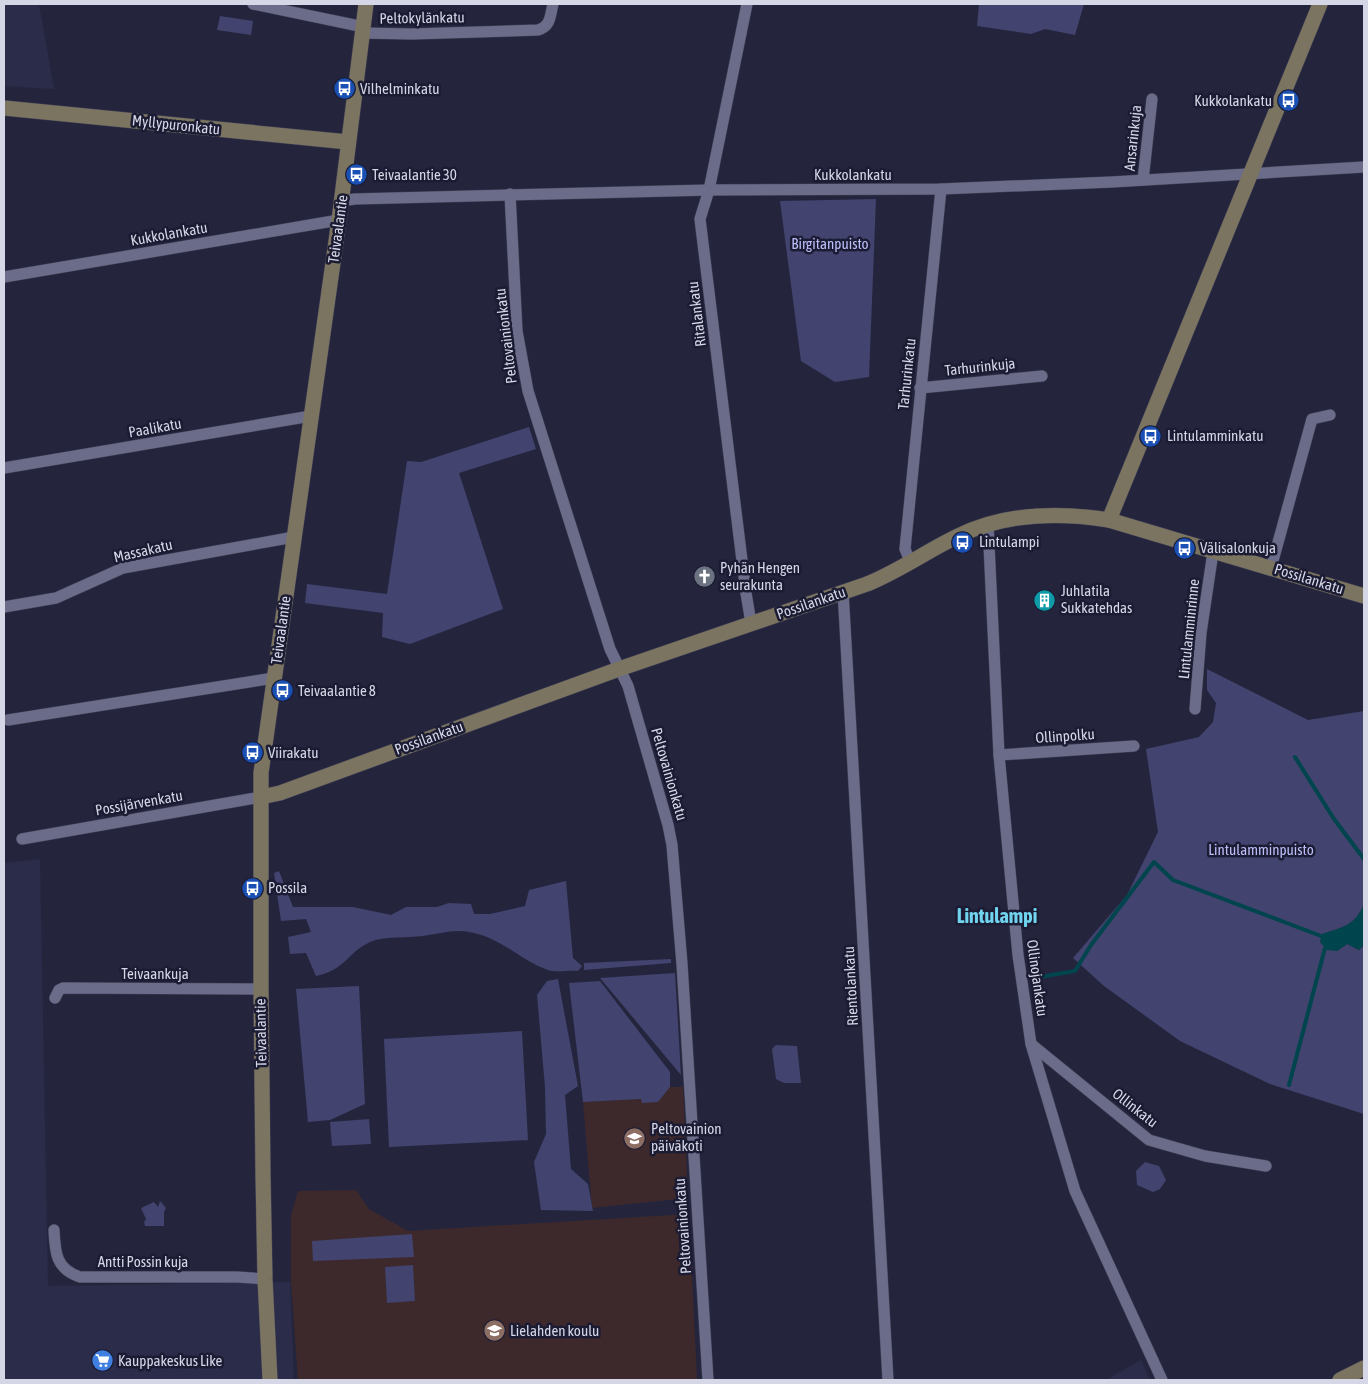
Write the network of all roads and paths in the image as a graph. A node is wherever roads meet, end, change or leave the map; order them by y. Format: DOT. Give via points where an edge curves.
graph roads {
  1 [pos="253,4"];
  2 [pos="366,4"];
  3 [pos="553,4"];
  4 [pos="747,4"];
  5 [pos="1320,4"];
  6 [pos="364,30"];
  7 [pos="1152,99"];
  8 [pos="4,108"];
  9 [pos="348,142"];
  10 [pos="1364,167"];
  11 [pos="1250,174"];
  12 [pos="1143,180"];
  13 [pos="941,189"];
  14 [pos="709,190"];
  15 [pos="510,194"];
  16 [pos="341,201"];
  17 [pos="340,220"];
  18 [pos="4,277"];
  19 [pos="1042,376"];
  20 [pos="920,388"];
  21 [pos="1330,415"];
  22 [pos="311,416"];
  23 [pos="4,468"];
  24 [pos="1109,520"];
  25 [pos="988,524"];
  26 [pos="294,537"];
  27 [pos="1213,552"];
  28 [pos="910,562"];
  29 [pos="1271,568"];
  30 [pos="843,591"];
  31 [pos="1364,596"];
  32 [pos="4,607"];
  33 [pos="752,623"];
  34 [pos="619,669"];
  35 [pos="274,678"];
  36 [pos="1194,709"];
  37 [pos="8,720"];
  38 [pos="1134,746"];
  39 [pos="999,755"];
  40 [pos="261,797"];
  41 [pos="22,838"];
  42 [pos="261,989"];
  43 [pos="55,998"];
  44 [pos="1031,1044"];
  45 [pos="1266,1166"];
  46 [pos="54,1230"];
  47 [pos="265,1279"];
  48 [pos="1364,1368"];
  49 [pos="270,1380"];
  50 [pos="708,1380"];
  51 [pos="888,1380"];
  52 [pos="1162,1380"];
  53 [pos="1340,1380"];
  1 -- 6 [label="street"];
  2 -- 6 [label="main road, Teivaalantie"];
  3 -- 6 [label="street, Peltokylänkatu" via="549,22 538,30 412,34"];
  4 -- 14 [label="street, Ritalankatu"];
  5 -- 11 [label="main road"];
  6 -- 9 [label="main road, Teivaalantie"];
  7 -- 12 [label="street, Ansarinkuja"];
  8 -- 9 [label="main road, Myllypuronkatu"];
  9 -- 16 [label="main road, Teivaalantie"];
  10 -- 11 [label="street, Kukkolankatu"];
  11 -- 12 [label="street, Kukkolankatu"];
  11 -- 24 [label="main road"];
  12 -- 13 [label="street, Kukkolankatu"];
  13 -- 14 [label="street, Kukkolankatu"];
  13 -- 20 [label="street, Tarhurinkatu"];
  14 -- 15 [label="street, Kukkolankatu"];
  14 -- 33 [label="street, Ritalankatu" via="700,219"];
  15 -- 16 [label="street, Kukkolankatu"];
  15 -- 34 [label="street, Peltovainionkatu" via="517,331 528,391"];
  16 -- 17 [label="main road, Teivaalantie"];
  17 -- 18 [label="street, Kukkolankatu"];
  17 -- 22 [label="main road, Teivaalantie"];
  19 -- 20 [label="street, Tarhurinkuja"];
  20 -- 28 [label="street, Tarhurinkatu" via="905,549"];
  21 -- 29 [label="street" via="1312,419"];
  22 -- 23 [label="street, Paalikatu"];
  22 -- 26 [label="main road, Teivaalantie"];
  24 -- 25 [label="main road, Possilankatu" via="1049,515"];
  24 -- 27 [label="main road, Possilankatu"];
  25 -- 28 [label="main road, Possilankatu"];
  25 -- 39 [label="street, Ollinojankatu"];
  26 -- 32 [label="street, Massakatu" via="123,568 56,598"];
  26 -- 35 [label="main road, Teivaalantie"];
  27 -- 29 [label="main road, Possilankatu"];
  27 -- 36 [label="street, Lintulamminrinne"];
  28 -- 30 [label="main road, Possilankatu" via="884,577"];
  29 -- 31 [label="main road, Possilankatu"];
  30 -- 33 [label="main road, Possilankatu"];
  30 -- 51 [label="street, Rientolankatu"];
  33 -- 34 [label="main road, Possilankatu"];
  34 -- 40 [label="main road, Possilankatu" via="280,793"];
  34 -- 50 [label="street, Peltovainionkatu" via="629,688 672,845"];
  35 -- 37 [label="street"];
  35 -- 40 [label="main road, Teivaalantie" via="261,773"];
  38 -- 39 [label="street, Ollinpolku"];
  39 -- 44 [label="street, Ollinojankatu" via="1018,955"];
  40 -- 41 [label="street, Possijärvenkatu"];
  40 -- 42 [label="main road, Teivaalantie"];
  42 -- 43 [label="street, Teivaankuja" via="63,988"];
  42 -- 47 [label="main road, Teivaalantie"];
  44 -- 45 [label="street, Ollinkatu" via="1149,1140 1205,1156"];
  44 -- 52 [label="street, Ollinojankatu" via="1075,1191"];
  46 -- 47 [label="street, Antti Possin kuja" via="58,1260 64,1269 80,1277"];
  47 -- 49 [label="main road, Teivaalantie"];
  48 -- 53 [label="main road"];
}
